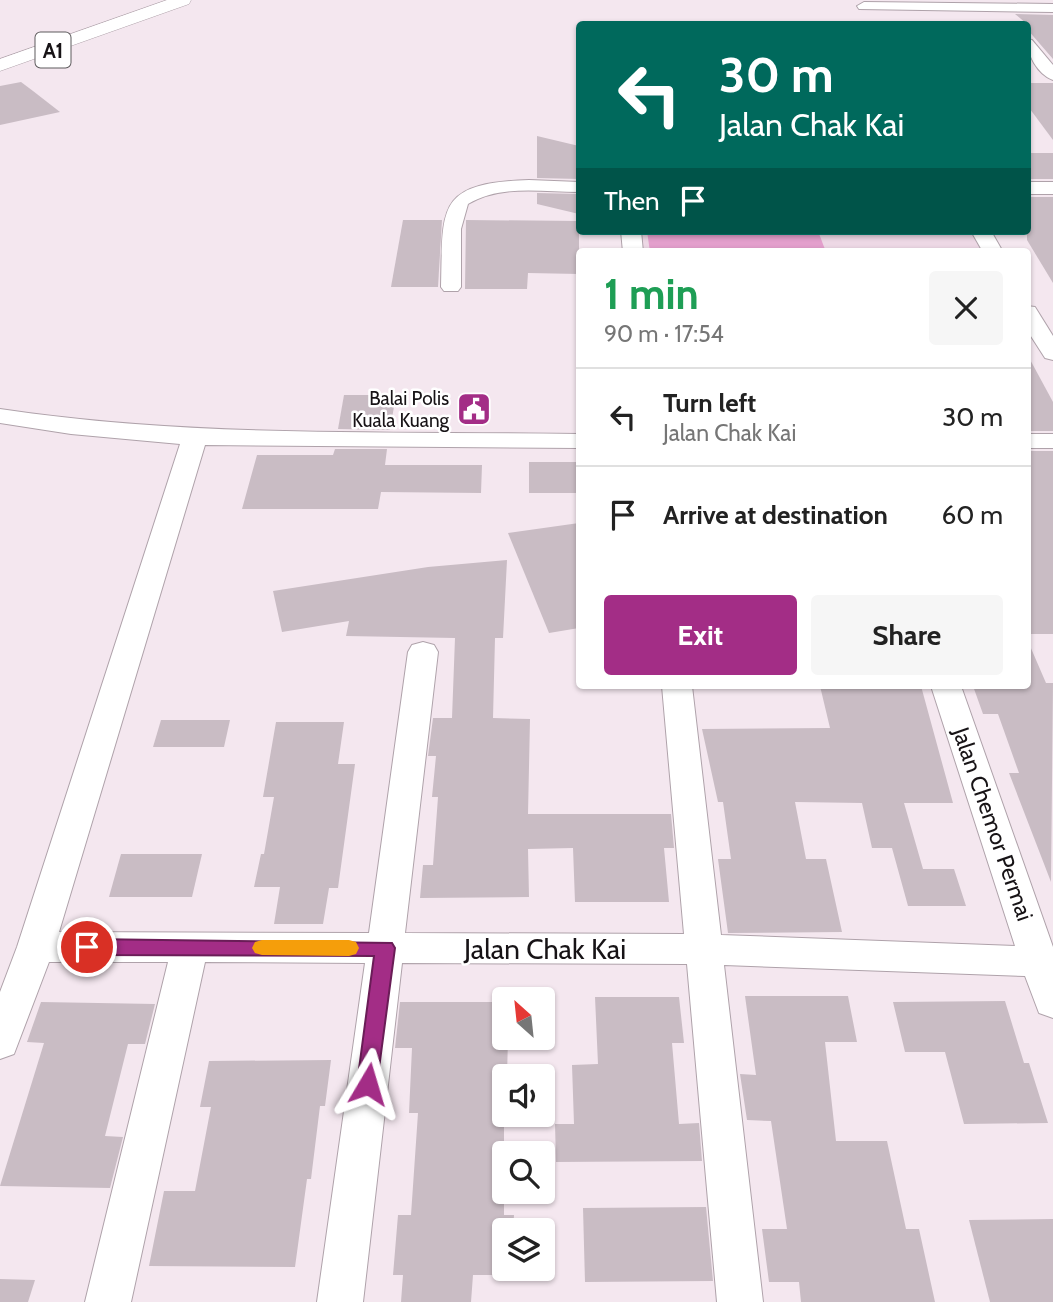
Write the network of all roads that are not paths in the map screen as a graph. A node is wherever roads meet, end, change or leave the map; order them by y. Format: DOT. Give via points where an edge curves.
graph roads {
  1 [pos="183,0"];
  2 [pos="862,3"];
  3 [pos="1053,8"];
  4 [pos="1053,18"];
  5 [pos="868,21"];
  6 [pos="1031,23"];
  7 [pos="1031,48"];
  8 [pos="0,66"];
  9 [pos="1053,75"];
  10 [pos="576,187"];
  11 [pos="1031,188"];
  12 [pos="1053,188"];
  13 [pos="451,287"];
  14 [pos="1031,318"];
  15 [pos="1053,353"];
  16 [pos="0,416"];
  17 [pos="195,436"];
  18 [pos="576,441"];
  19 [pos="1031,441"];
  20 [pos="1053,441"];
  21 [pos="423,652"];
  22 [pos="677,689"];
  23 [pos="947,689"];
  24 [pos="36,947"];
  25 [pos="190,947"];
  26 [pos="385,948"];
  27 [pos="704,950"];
  28 [pos="1046,962"];
  29 [pos="1053,1002"];
  30 [pos="0,1042"];
  31 [pos="108,1302"];
  32 [pos="340,1302"];
  33 [pos="740,1302"];
  1 -- 8 [label="main road, A1"];
  2 -- 3 [label="street"];
  2 -- 5 [label="street"];
  4 -- 6 [label="street"];
  7 -- 9 [label="street"];
  10 -- 13 [label="street" via="500,187 463,197 454,212"];
  11 -- 12 [label="street"];
  14 -- 15 [label="street"];
  16 -- 17 [label="street" via="71,429"];
  17 -- 18 [label="street"];
  17 -- 24 [label="street"];
  19 -- 20 [label="street"];
  21 -- 26 [label="street"];
  22 -- 27 [label="street"];
  23 -- 28 [label="street, Jalan Chemor Permai"];
  24 -- 25 [label="street, Jalan Chak Kai"];
  24 -- 30 [label="street"];
  25 -- 26 [label="street, Jalan Chak Kai"];
  25 -- 31 [label="street"];
  26 -- 27 [label="street, Jalan Chak Kai"];
  26 -- 32 [label="street"];
  27 -- 28 [label="street, Jalan Chak Kai"];
  27 -- 33 [label="street"];
  28 -- 29 [label="street, Jalan Chemor Permai"];
}
